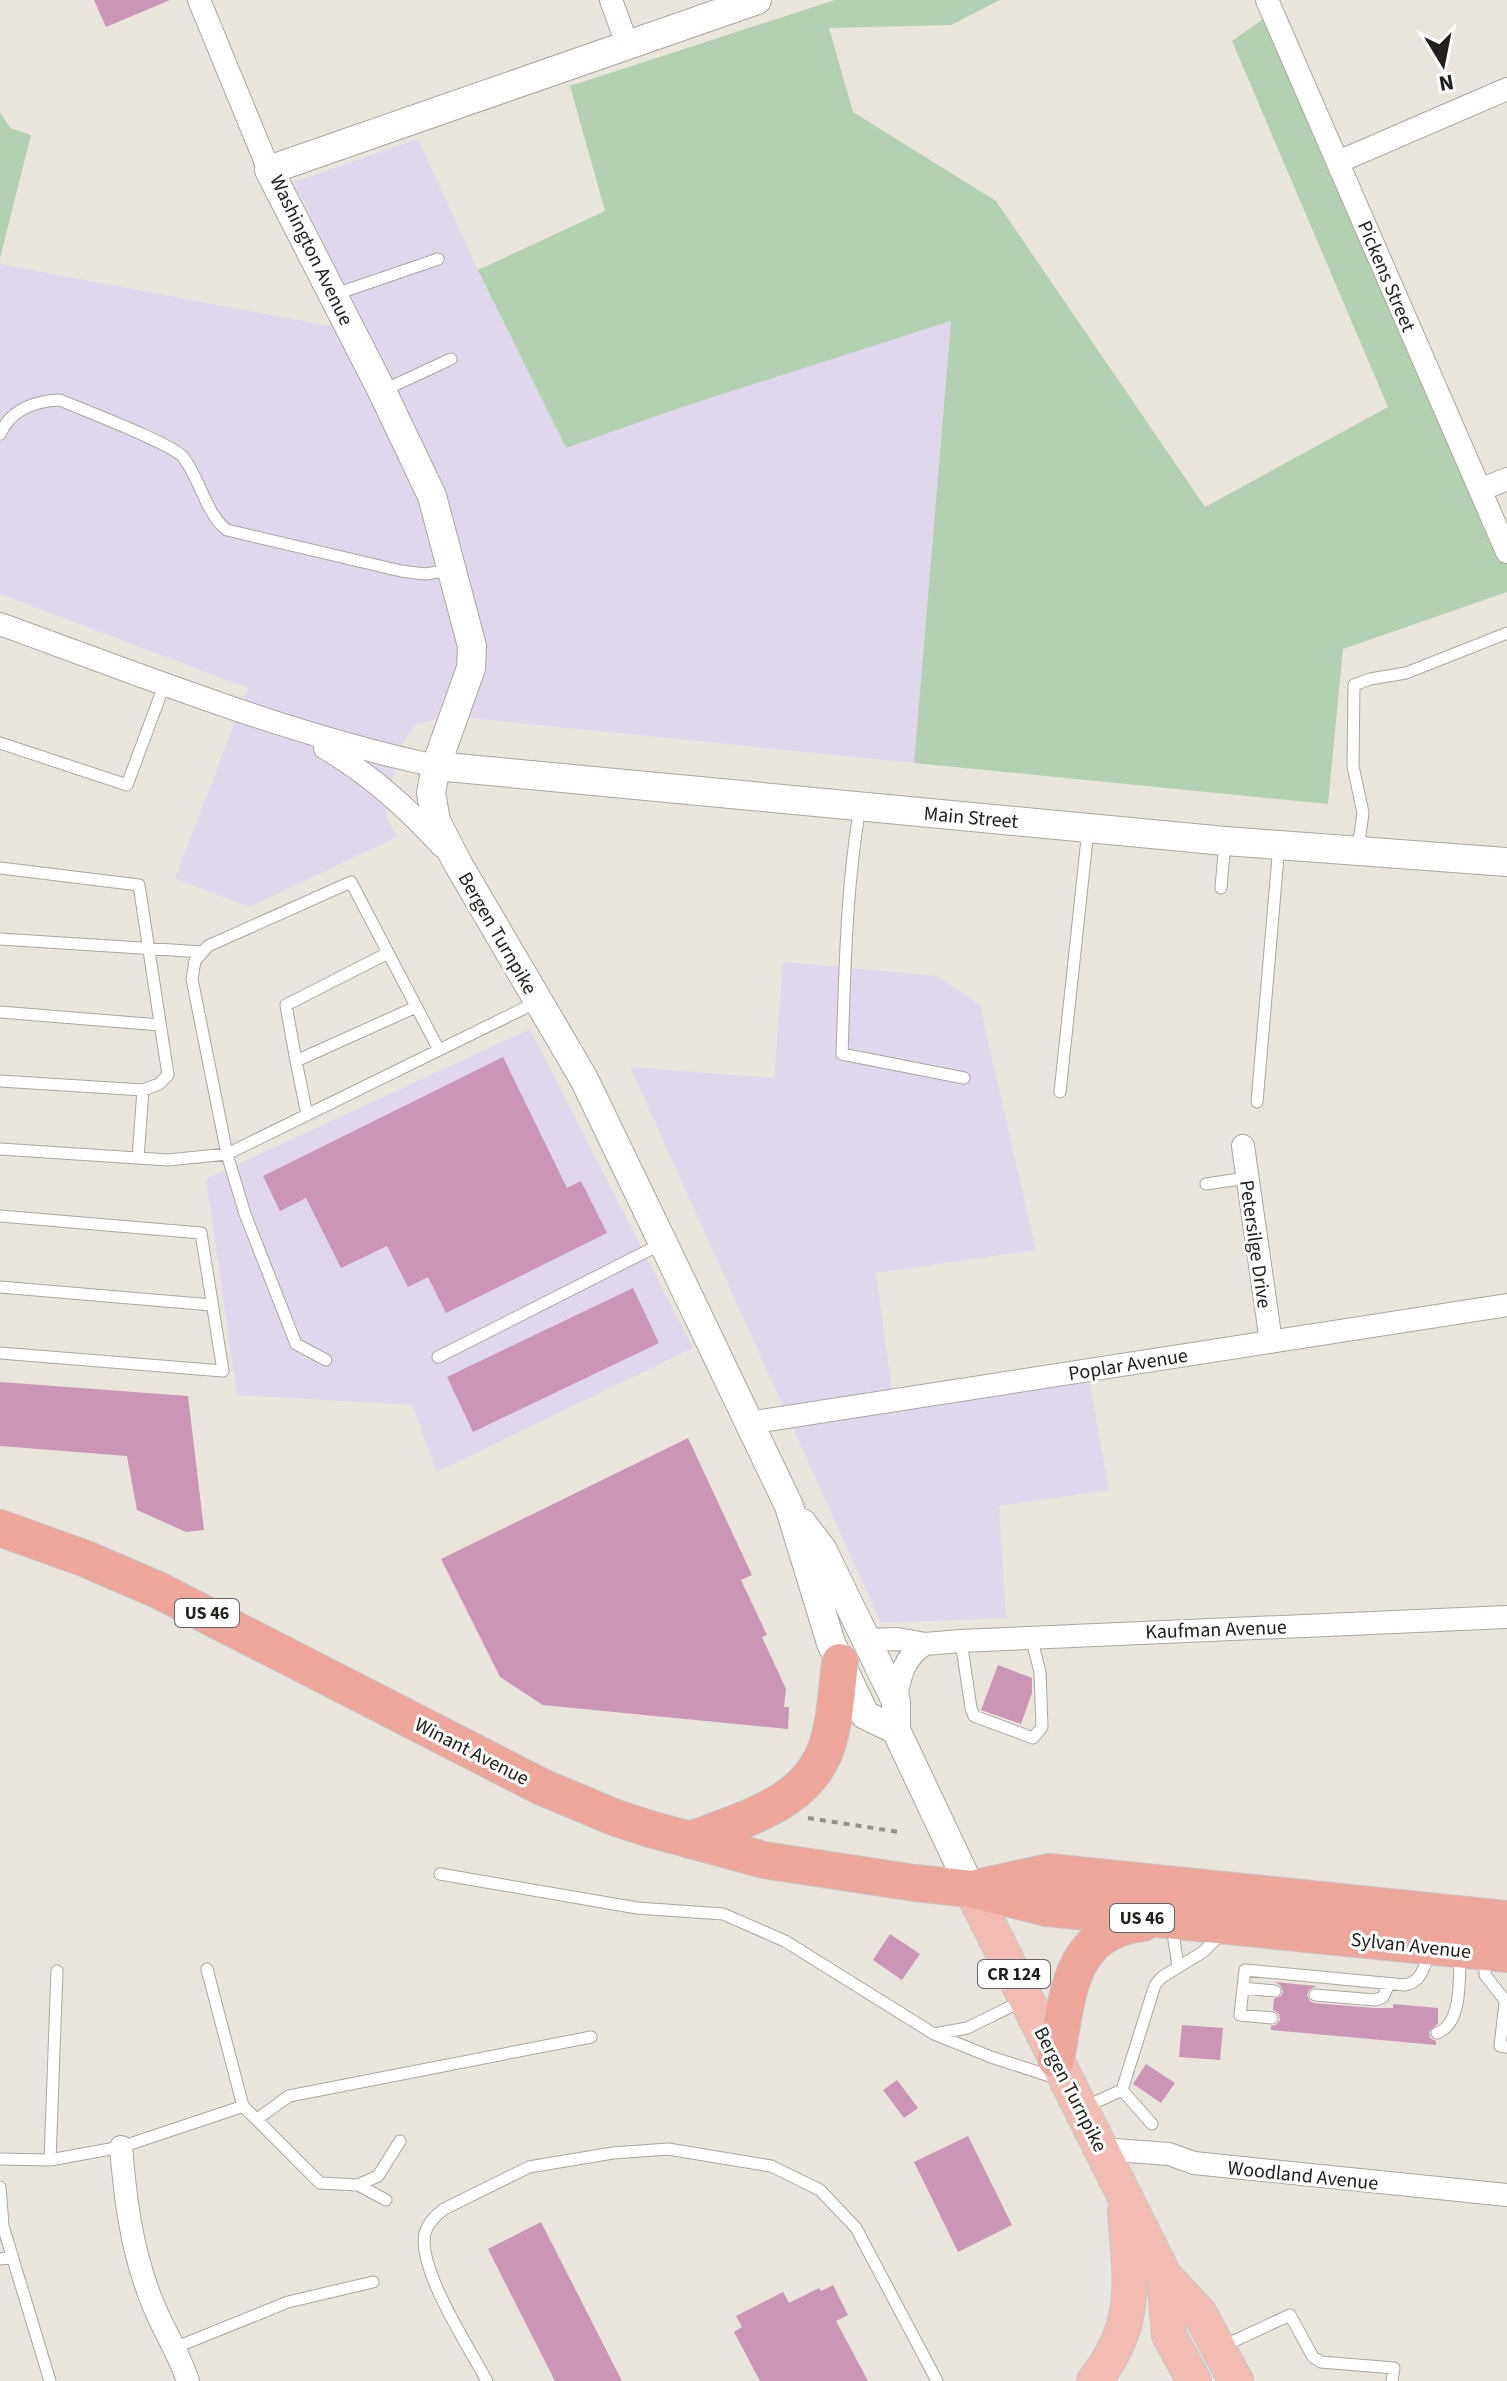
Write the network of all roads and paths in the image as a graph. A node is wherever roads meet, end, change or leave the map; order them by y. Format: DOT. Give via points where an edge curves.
graph roads {
  1 [pos="199,0"];
  2 [pos="611,0"];
  3 [pos="757,0"];
  4 [pos="1267,0"];
  5 [pos="627,44"];
  6 [pos="1507,89"];
  7 [pos="1338,162"];
  8 [pos="269,170"];
  9 [pos="438,259"];
  10 [pos="333,295"];
  11 [pos="451,359"];
  12 [pos="382,391"];
  13 [pos="0,434"];
  14 [pos="1507,479"];
  15 [pos="1480,490"];
  16 [pos="1507,552"];
  17 [pos="452,570"];
  18 [pos="0,624"];
  19 [pos="1507,633"];
  20 [pos="165,683"];
  21 [pos="297,731"];
  22 [pos="0,743"];
  23 [pos="436,766"];
  24 [pos="860,806"];
  25 [pos="1088,828"];
  26 [pos="1225,841"];
  27 [pos="1279,845"];
  28 [pos="1358,851"];
  29 [pos="1507,862"];
  30 [pos="458,864"];
  31 [pos="0,868"];
  32 [pos="1221,888"];
  33 [pos="0,939"];
  34 [pos="148,948"];
  35 [pos="203,952"];
  36 [pos="388,953"];
  37 [pos="537,1002"];
  38 [pos="416,1007"];
  39 [pos="0,1012"];
  40 [pos="160,1025"];
  41 [pos="439,1050"];
  42 [pos="296,1061"];
  43 [pos="964,1078"];
  44 [pos="0,1081"];
  45 [pos="143,1090"];
  46 [pos="1060,1092"];
  47 [pos="1257,1102"];
  48 [pos="307,1115"];
  49 [pos="1243,1146"];
  50 [pos="0,1149"];
  51 [pos="227,1154"];
  52 [pos="138,1158"];
  53 [pos="1246,1178"];
  54 [pos="1206,1184"];
  55 [pos="0,1216"];
  56 [pos="663,1243"];
  57 [pos="0,1287"];
  58 [pos="212,1305"];
  59 [pos="1507,1305"];
  60 [pos="1271,1342"];
  61 [pos="0,1353"];
  62 [pos="438,1357"];
  63 [pos="326,1360"];
  64 [pos="749,1423"];
  65 [pos="0,1528"];
  66 [pos="1507,1617"];
  67 [pos="1031,1637"];
  68 [pos="961,1641"];
  69 [pos="925,1644"];
  70 [pos="853,1651"];
  71 [pos="896,1701"];
  72 [pos="896,1730"];
  73 [pos="798,1816"];
  74 [pos="899,1832"];
  75 [pos="690,1840"];
  76 [pos="440,1874"];
  77 [pos="971,1889"];
  78 [pos="1507,1919"];
  79 [pos="1171,1921"];
  80 [pos="1229,1927"];
  81 [pos="1471,1951"];
  82 [pos="1178,1966"];
  83 [pos="207,1969"];
  84 [pos="57,1971"];
  85 [pos="1389,1984"];
  86 [pos="1243,1988"];
  87 [pos="1275,1991"];
  88 [pos="1315,1995"];
  89 [pos="1026,1999"];
  90 [pos="1506,2003"];
  91 [pos="1272,2018"];
  92 [pos="1437,2033"];
  93 [pos="934,2034"];
  94 [pos="591,2037"];
  95 [pos="1507,2047"];
  96 [pos="1068,2083"];
  97 [pos="1122,2090"];
  98 [pos="244,2106"];
  99 [pos="257,2119"];
  100 [pos="1152,2124"];
  101 [pos="400,2141"];
  102 [pos="121,2147"];
  103 [pos="1101,2149"];
  104 [pos="0,2159"];
  105 [pos="50,2160"];
  106 [pos="358,2185"];
  107 [pos="0,2187"];
  108 [pos="1124,2195"];
  109 [pos="1507,2195"];
  110 [pos="386,2200"];
  111 [pos="13,2257"];
  112 [pos="0,2259"];
  113 [pos="1164,2275"];
  114 [pos="373,2282"];
  115 [pos="174,2348"];
  116 [pos="1218,2348"];
  117 [pos="50,2381"];
  118 [pos="188,2381"];
  119 [pos="487,2381"];
  120 [pos="937,2381"];
  121 [pos="1094,2381"];
  122 [pos="1194,2381"];
  123 [pos="1236,2381"];
  124 [pos="1392,2381"];
  1 -- 8 [label="street"];
  2 -- 5 [label="street"];
  3 -- 5 [label="street, Washington Avenue"];
  4 -- 7 [label="street, Pickens Street"];
  5 -- 8 [label="street, Washington Avenue"];
  6 -- 7 [label="street"];
  7 -- 15 [label="street, Pickens Street"];
  8 -- 10 [label="street, Washington Avenue"];
  9 -- 10 [label="lane"];
  10 -- 12 [label="street, Washington Avenue"];
  11 -- 12 [label="lane"];
  12 -- 17 [label="street, Washington Avenue" via="432,496"];
  13 -- 17 [label="lane" via="28,405 60,400 181,454 227,530 401,571"];
  14 -- 15 [label="street"];
  15 -- 16 [label="street, Pickens Street"];
  17 -- 23 [label="street, Washington Avenue" via="472,646 471,668"];
  18 -- 20 [label="street"];
  19 -- 28 [label="lane" via="1406,673 1354,685 1353,766 1363,813"];
  20 -- 21 [label="street"];
  20 -- 22 [label="lane" via="127,785"];
  21 -- 23 [label="street"];
  21 -- 30 [label="street" via="391,793"];
  23 -- 24 [label="street, Main Street"];
  23 -- 30 [label="street, Bergen Turnpike / CR 124" via="431,793 436,821"];
  24 -- 25 [label="street, Main Street"];
  24 -- 43 [label="lane" via="842,1054"];
  25 -- 26 [label="street, Main Street"];
  25 -- 46 [label="lane"];
  26 -- 27 [label="street, Main Street"];
  26 -- 32 [label="lane"];
  27 -- 28 [label="street, Main Street"];
  27 -- 47 [label="lane"];
  28 -- 29 [label="street, Main Street"];
  30 -- 37 [label="street, Bergen Turnpike / CR 124"];
  31 -- 34 [label="lane" via="139,885"];
  33 -- 34 [label="lane"];
  34 -- 35 [label="lane"];
  34 -- 40 [label="lane"];
  35 -- 36 [label="lane" via="351,882"];
  35 -- 51 [label="lane" via="195,961 192,979"];
  36 -- 38 [label="lane"];
  36 -- 42 [label="lane" via="286,1005"];
  37 -- 41 [label="lane"];
  37 -- 56 [label="street, Bergen Turnpike / CR 124" via="584,1079"];
  38 -- 41 [label="lane"];
  38 -- 42 [label="lane"];
  39 -- 40 [label="lane"];
  40 -- 45 [label="lane" via="168,1075"];
  41 -- 48 [label="lane"];
  42 -- 48 [label="lane"];
  44 -- 45 [label="lane"];
  45 -- 52 [label="lane"];
  48 -- 51 [label="lane"];
  49 -- 53 [label="street, Petersilge Drive"];
  50 -- 52 [label="lane"];
  51 -- 52 [label="lane"];
  51 -- 63 [label="lane" via="296,1344"];
  53 -- 54 [label="lane"];
  53 -- 60 [label="street, Petersilge Drive"];
  55 -- 58 [label="lane" via="201,1233"];
  56 -- 62 [label="lane"];
  56 -- 64 [label="street, Bergen Turnpike / CR 124"];
  57 -- 58 [label="lane"];
  58 -- 61 [label="lane" via="223,1371"];
  59 -- 60 [label="street, Poplar Avenue"];
  60 -- 64 [label="street, Poplar Avenue"];
  64 -- 70 [label="street, Bergen Turnpike / CR 124" via="789,1506 831,1643"];
  65 -- 75 [label="highway, Winant Avenue / US 46" via="158,1590 572,1801"];
  66 -- 67 [label="street, Kaufman Avenue"];
  67 -- 68 [label="street, Kaufman Avenue"];
  67 -- 68 [label="lane" via="1040,1672 1042,1727 1033,1738 974,1716"];
  68 -- 69 [label="street, Kaufman Avenue"];
  69 -- 70 [label="street, Kaufman Avenue" via="898,1639"];
  69 -- 71 [label="street" via="904,1666"];
  70 -- 71 [label="street, Bergen Turnpike / CR 124"];
  70 -- 72 [label="street, Bergen Turnpike / CR 124" via="865,1715"];
  70 -- 75 [label="highway" via="825,1754 810,1778 776,1806"];
  71 -- 72 [label="street, Bergen Turnpike / CR 124"];
  72 -- 77 [label="street, Bergen Turnpike / CR 124"];
  73 -- 74 [label="path"];
  75 -- 77 [label="highway, Winant Avenue / US 46" via="791,1865"];
  76 -- 93 [label="lane" via="637,1908 723,1914 785,1941"];
  77 -- 78 [label="highway, Sylvan Avenue / US 46" via="1049,1872"];
  77 -- 79 [label="highway, US 46" via="1047,1908"];
  77 -- 89 [label="main road, Bergen Turnpike / CR 124"];
  79 -- 80 [label="highway, US 46"];
  79 -- 82 [label="lane"];
  79 -- 96 [label="highway" via="1123,1927 1084,1953 1072,1977"];
  80 -- 81 [label="highway, Sylvan Avenue / US 46"];
  80 -- 82 [label="lane" via="1203,1952"];
  81 -- 85 [label="lane" via="1416,1981"];
  81 -- 90 [label="lane"];
  81 -- 92 [label="lane" via="1452,2022"];
  82 -- 97 [label="lane" via="1155,1985"];
  83 -- 98 [label="lane"];
  84 -- 105 [label="lane"];
  85 -- 86 [label="lane" via="1245,1970"];
  85 -- 88 [label="lane" via="1383,1997 1375,2000"];
  86 -- 87 [label="lane"];
  86 -- 91 [label="lane" via="1240,2015"];
  89 -- 93 [label="lane" via="967,2028"];
  89 -- 96 [label="main road, Bergen Turnpike / CR 124"];
  90 -- 95 [label="lane" via="1500,2046"];
  93 -- 96 [label="lane"];
  94 -- 99 [label="lane" via="289,2096"];
  96 -- 97 [label="lane"];
  96 -- 103 [label="main road, Bergen Turnpike / CR 124"];
  97 -- 100 [label="lane"];
  98 -- 99 [label="lane"];
  98 -- 102 [label="lane"];
  99 -- 106 [label="lane" via="320,2183"];
  101 -- 106 [label="lane" via="378,2176"];
  102 -- 105 [label="lane"];
  102 -- 115 [label="street" via="135,2245 148,2293"];
  103 -- 108 [label="main road, Bergen Turnpike / CR 124"];
  103 -- 109 [label="street, Woodland Avenue"];
  104 -- 105 [label="lane"];
  106 -- 110 [label="lane"];
  107 -- 111 [label="lane" via="3,2226"];
  108 -- 113 [label="main road, Bergen Turnpike / CR 124"];
  108 -- 121 [label="main road" via="1131,2293 1121,2335"];
  111 -- 112 [label="lane"];
  111 -- 117 [label="lane"];
  113 -- 116 [label="main road, Bergen Turnpike / CR 124" via="1200,2314"];
  113 -- 122 [label="main road, Bergen Turnpike / CR 124" via="1169,2335"];
  114 -- 115 [label="lane" via="288,2302"];
  115 -- 118 [label="street"];
  116 -- 123 [label="main road, Bergen Turnpike / CR 124"];
  116 -- 124 [label="lane" via="1290,2315 1313,2357 1394,2368"];
  119 -- 120 [label="lane" via="425,2261 426,2229 434,2217 529,2167 668,2149 771,2166 820,2190 856,2228"];
}
